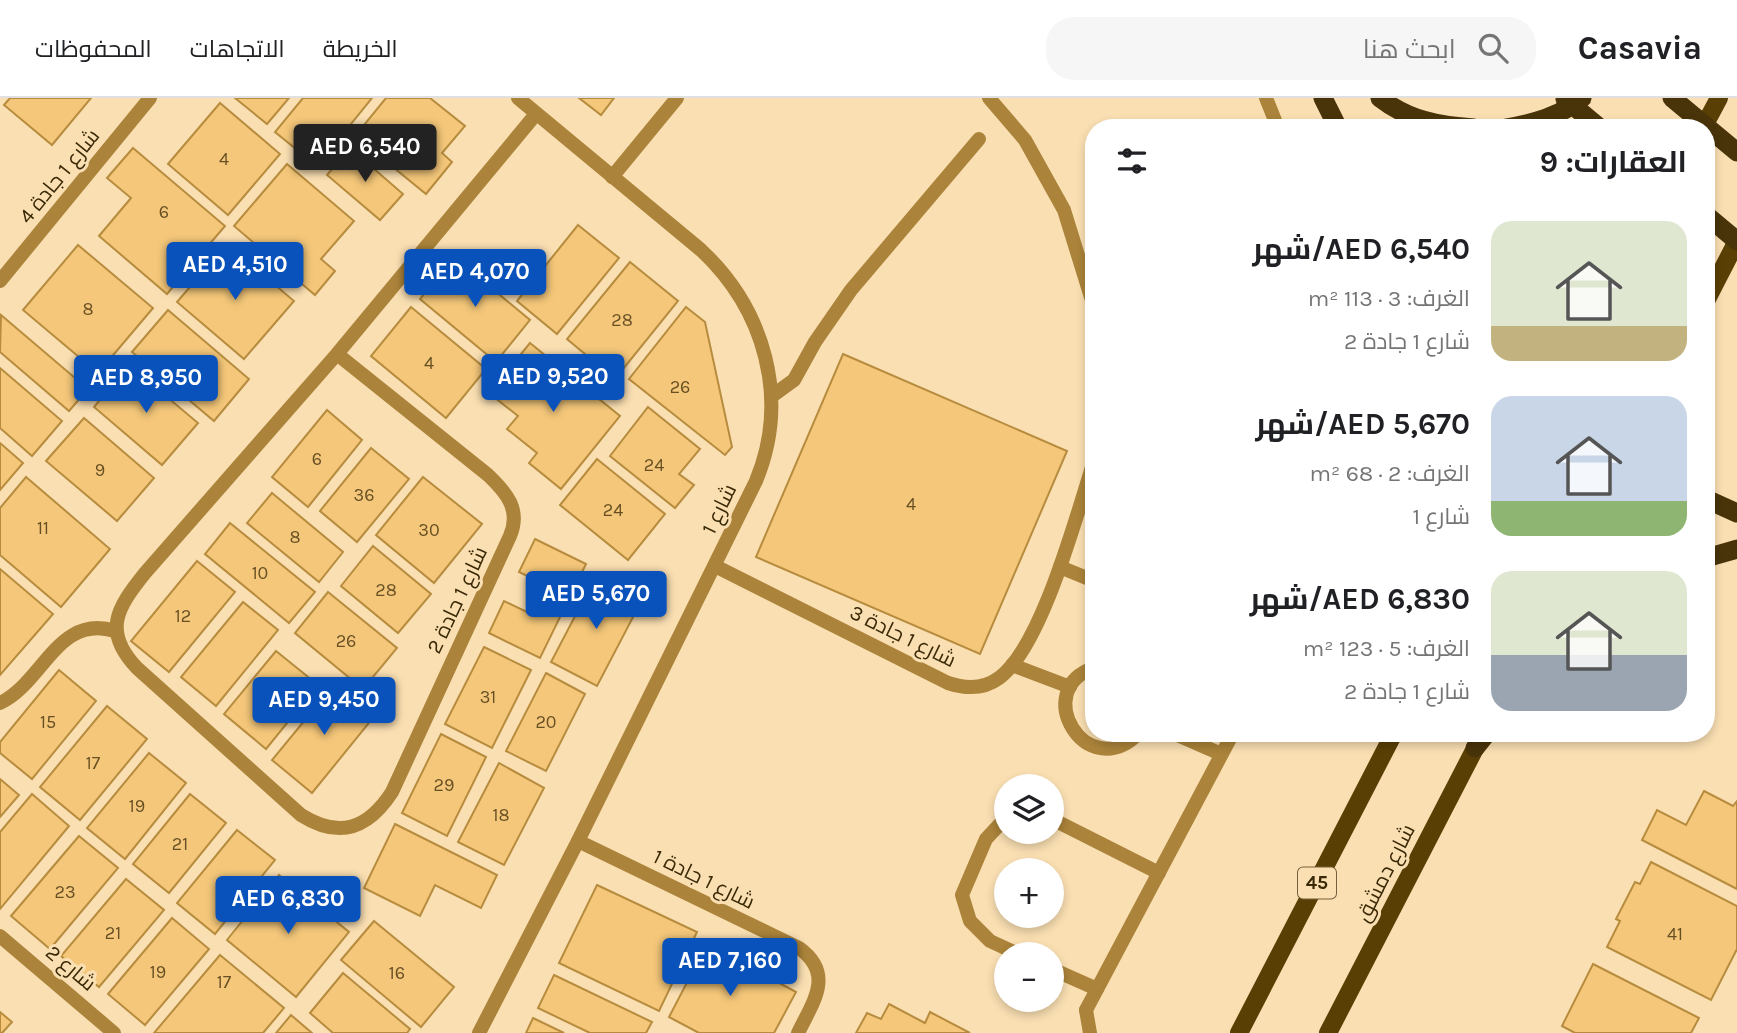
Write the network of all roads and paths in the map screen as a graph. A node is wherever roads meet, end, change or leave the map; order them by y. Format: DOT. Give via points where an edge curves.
graph roads {
  1 [pos="150,98"];
  2 [pos="518,98"];
  3 [pos="677,98"];
  4 [pos="989,98"];
  5 [pos="1266,98"];
  6 [pos="1323,98"];
  7 [pos="1380,98"];
  8 [pos="1564,98"];
  9 [pos="1581,98"];
  10 [pos="1672,98"];
  11 [pos="1718,98"];
  12 [pos="536,114"];
  13 [pos="1275,119"];
  14 [pos="1334,119"];
  15 [pos="1419,119"];
  16 [pos="1544,119"];
  17 [pos="1589,119"];
  18 [pos="1697,119"];
  19 [pos="1708,119"];
  20 [pos="1715,134"];
  21 [pos="979,139"];
  22 [pos="1737,152"];
  23 [pos="612,177"];
  24 [pos="1715,223"];
  25 [pos="1737,241"];
  26 [pos="1085,278"];
  27 [pos="0,281"];
  28 [pos="1715,284"];
  29 [pos="337,354"];
  30 [pos="772,396"];
  31 [pos="1085,489"];
  32 [pos="1715,503"];
  33 [pos="1737,513"];
  34 [pos="1737,549"];
  35 [pos="1715,555"];
  36 [pos="715,566"];
  37 [pos="1060,567"];
  38 [pos="1085,577"];
  39 [pos="116,631"];
  40 [pos="1012,665"];
  41 [pos="1085,673"];
  42 [pos="1070,687"];
  43 [pos="0,703"];
  44 [pos="1127,742"];
  45 [pos="1194,742"];
  46 [pos="1228,742"];
  47 [pos="1389,742"];
  48 [pos="1480,742"];
  49 [pos="1221,754"];
  50 [pos="1064,825"];
  51 [pos="994,830"];
  52 [pos="578,841"];
  53 [pos="1158,873"];
  54 [pos="0,936"];
  55 [pos="994,943"];
  56 [pos="1064,974"];
  57 [pos="1097,989"];
  58 [pos="114,1033"];
  59 [pos="480,1033"];
  60 [pos="798,1033"];
  61 [pos="1090,1033"];
  62 [pos="1239,1033"];
  63 [pos="1328,1033"];
  1 -- 27 [label="street, شارع 1 جادة 4"];
  2 -- 12 [label="street, شارع 1"];
  3 -- 23 [label="street"];
  4 -- 26 [label="street" via="1025,140 1064,210"];
  5 -- 13 [label="street"];
  6 -- 14 [label="highway"];
  7 -- 15 [label="highway"];
  8 -- 17 [label="highway"];
  9 -- 16 [label="highway"];
  10 -- 18 [label="highway"];
  11 -- 19 [label="main road"];
  12 -- 23 [label="street, شارع 1"];
  12 -- 29 [label="street"];
  20 -- 22 [label="highway"];
  21 -- 30 [label="street" via="851,290 794,380"];
  23 -- 30 [label="street, شارع 1" via="727,277 757,329"];
  24 -- 25 [label="highway"];
  25 -- 28 [label="main road"];
  29 -- 39 [label="street" via="145,573 121,608"];
  29 -- 39 [label="street, شارع 1 جادة 2" via="488,475 508,497 515,519 388,798 372,815 351,827 338,830 314,824 136,668 122,652"];
  30 -- 36 [label="street, شارع 1" via="764,461"];
  31 -- 37 [label="street, شارع 1 جادة 3"];
  32 -- 33 [label="highway"];
  34 -- 35 [label="highway"];
  36 -- 40 [label="street, شارع 1 جادة 3" via="948,683 971,688 984,685"];
  36 -- 52 [label="street, شارع 1"];
  37 -- 38 [label="street"];
  37 -- 40 [label="street, شارع 1 جادة 3" via="1028,641"];
  39 -- 43 [label="street" via="93,628 72,635"];
  40 -- 42 [label="street"];
  41 -- 42 [label="street"];
  42 -- 44 [label="street" via="1065,712 1084,742 1108,749"];
  45 -- 49 [label="street"];
  46 -- 49 [label="street"];
  47 -- 62 [label="main road, 45"];
  48 -- 63 [label="main road, شارع دمشق"];
  49 -- 53 [label="street"];
  50 -- 53 [label="street"];
  51 -- 55 [label="street" via="962,895 970,921"];
  52 -- 59 [label="street, شارع 1"];
  52 -- 60 [label="street, شارع 1 جادة 1" via="809,955 816,965 819,988"];
  53 -- 57 [label="street"];
  54 -- 58 [label="street, شارع 2"];
  56 -- 57 [label="street"];
  57 -- 61 [label="street" via="1086,1010"];
}
